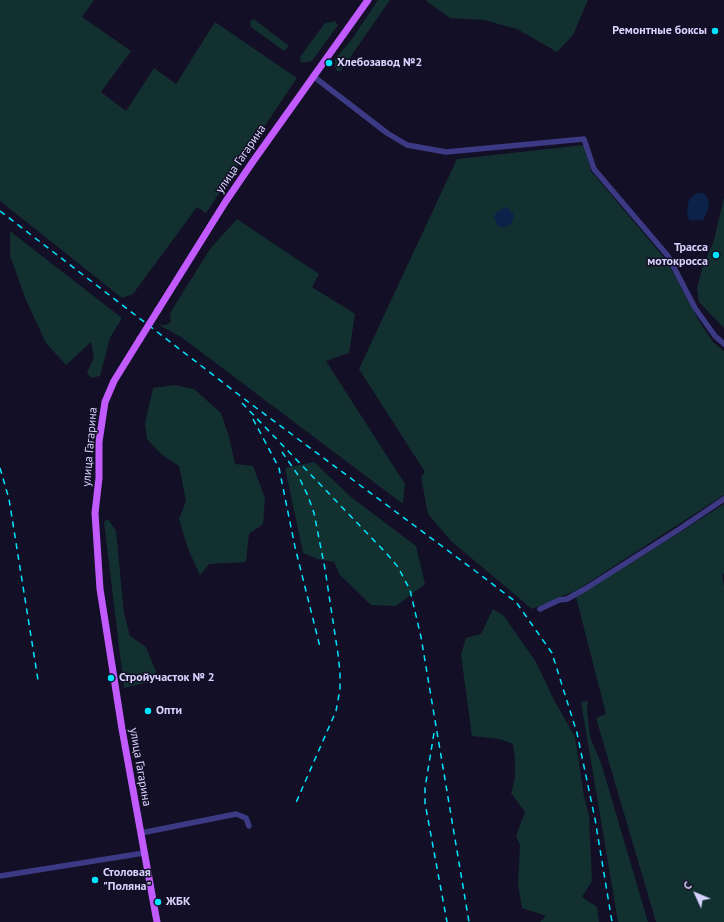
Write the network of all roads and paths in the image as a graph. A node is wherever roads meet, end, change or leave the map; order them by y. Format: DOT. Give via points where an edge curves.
graph roads {
  1 [pos="368,0"];
  2 [pos="313,76"];
  3 [pos="724,344"];
  4 [pos="724,499"];
  5 [pos="540,609"];
  6 [pos="250,826"];
  7 [pos="141,833"];
  8 [pos="144,853"];
  9 [pos="0,876"];
  10 [pos="157,922"];
  1 -- 2 [label="main road, улица Гагарина"];
  2 -- 3 [label="street" via="406,145 446,152 584,139 594,169 668,256 695,308"];
  2 -- 7 [label="main road, улица Гагарина, bridge" via="226,201 114,381 105,402 99,442 99,478 95,513 100,589"];
  4 -- 5 [label="street" via="579,592"];
  6 -- 7 [label="street" via="246,818 236,814"];
  7 -- 8 [label="main road, улица Гагарина"];
  8 -- 9 [label="street"];
  8 -- 10 [label="main road, улица Гагарина"];
}
